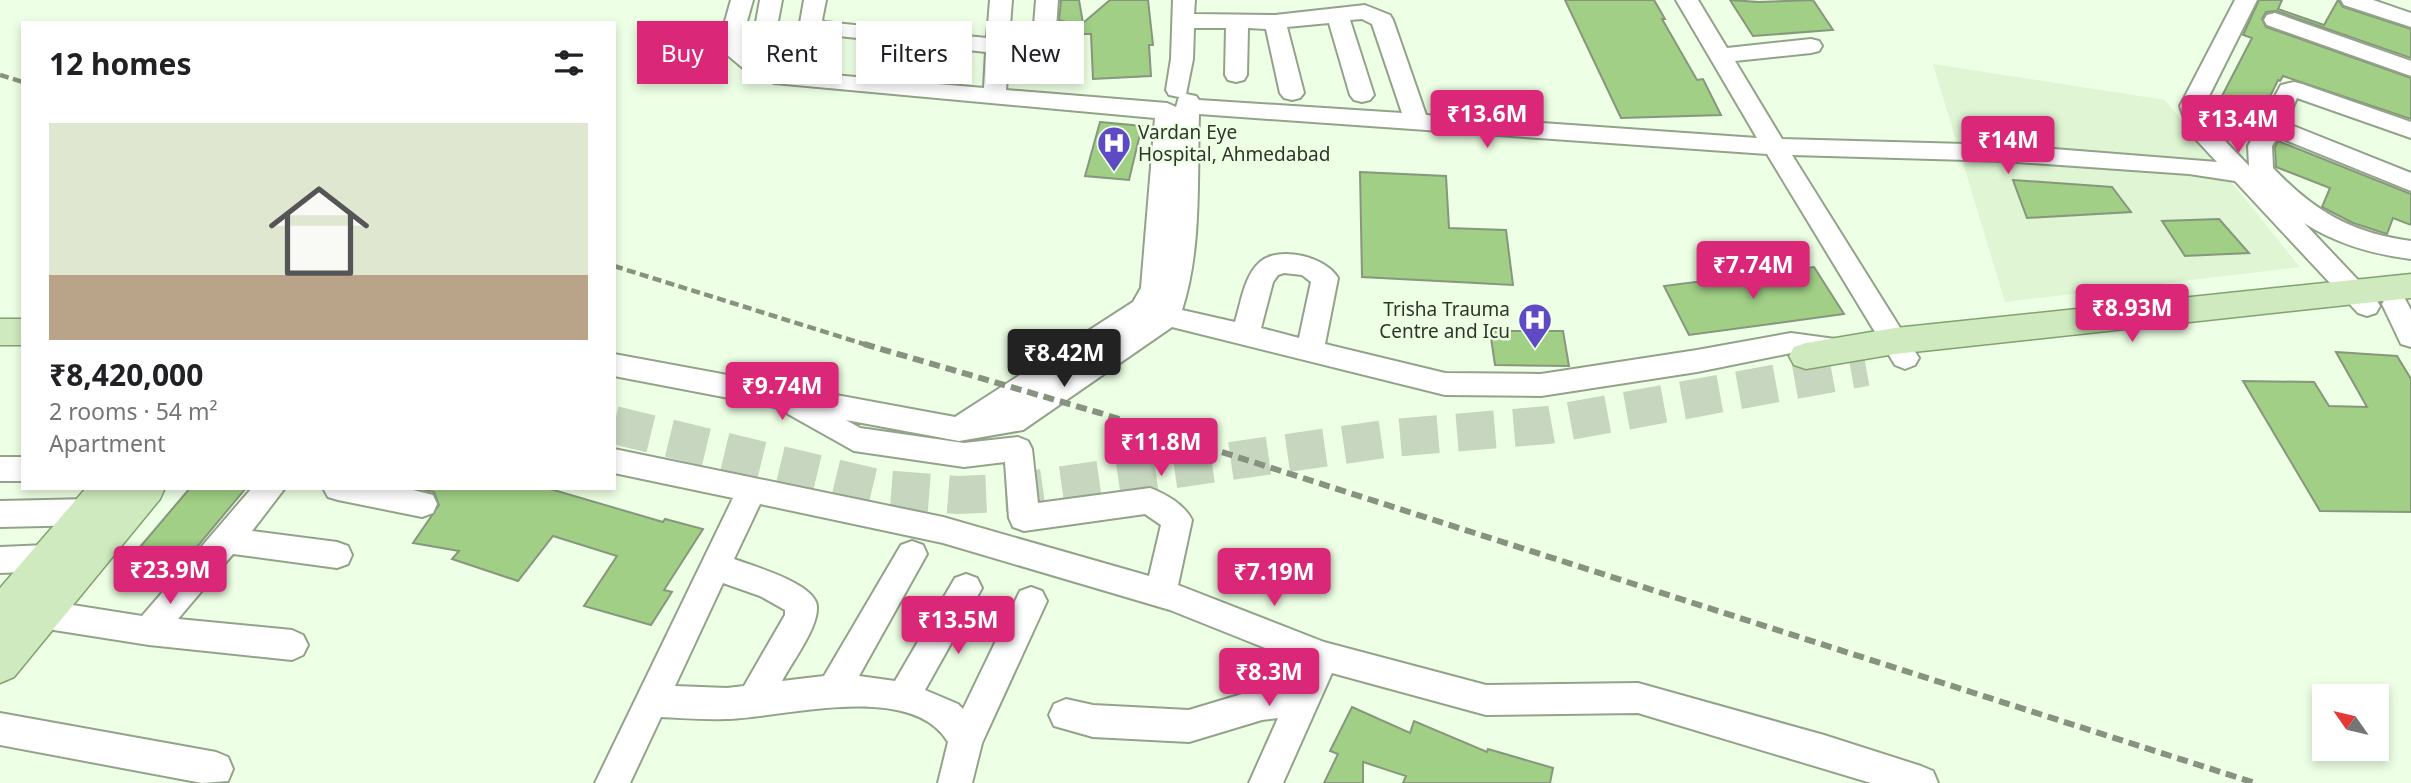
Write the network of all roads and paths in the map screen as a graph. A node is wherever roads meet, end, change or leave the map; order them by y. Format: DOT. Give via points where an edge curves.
graph roads {
  1 [pos="742,0"];
  2 [pos="771,0"];
  3 [pos="815,0"];
  4 [pos="1001,0"];
  5 [pos="1047,0"];
  6 [pos="1687,0"];
  7 [pos="1706,0"];
  8 [pos="2246,0"];
  9 [pos="2358,2"];
  10 [pos="1183,10"];
  11 [pos="1338,15"];
  12 [pos="2275,20"];
  13 [pos="2411,20"];
  14 [pos="1000,21"];
  15 [pos="1046,21"];
  16 [pos="1237,22"];
  17 [pos="1275,22"];
  18 [pos="986,45"];
  19 [pos="1811,46"];
  20 [pos="2348,46"];
  21 [pos="2237,50"];
  22 [pos="1729,55"];
  23 [pos="2411,69"];
  24 [pos="1236,75"];
  25 [pos="995,84"];
  26 [pos="995,90"];
  27 [pos="1292,93"];
  28 [pos="1362,95"];
  29 [pos="1182,104"];
  30 [pos="1417,123"];
  31 [pos="2273,126"];
  32 [pos="2411,130"];
  33 [pos="1786,147"];
  34 [pos="2252,172"];
  35 [pos="2411,183"];
  36 [pos="2411,250"];
  37 [pos="2387,298"];
  38 [pos="21,308"];
  39 [pos="0,309"];
  40 [pos="1154,313"];
  41 [pos="0,332"];
  42 [pos="21,332"];
  43 [pos="1245,336"];
  44 [pos="2411,337"];
  45 [pos="1909,349"];
  46 [pos="1310,352"];
  47 [pos="1806,356"];
  48 [pos="1857,358"];
  49 [pos="616,365"];
  50 [pos="782,397"];
  51 [pos="616,461"];
  52 [pos="0,469"];
  53 [pos="21,469"];
  54 [pos="145,490"];
  55 [pos="268,490"];
  56 [pos="348,490"];
  57 [pos="751,490"];
  58 [pos="99,500"];
  59 [pos="422,504"];
  60 [pos="0,513"];
  61 [pos="225,540"];
  62 [pos="912,554"];
  63 [pos="337,555"];
  64 [pos="48,558"];
  65 [pos="0,560"];
  66 [pos="715,567"];
  67 [pos="966,588"];
  68 [pos="1161,593"];
  69 [pos="1031,601"];
  70 [pos="41,614"];
  71 [pos="0,617"];
  72 [pos="149,631"];
  73 [pos="292,645"];
  74 [pos="1323,656"];
  75 [pos="0,664"];
  76 [pos="833,691"];
  77 [pos="903,698"];
  78 [pos="754,700"];
  79 [pos="1303,700"];
  80 [pos="651,701"];
  81 [pos="1066,715"];
  82 [pos="0,729"];
  83 [pos="965,742"];
  84 [pos="215,769"];
  85 [pos="612,783"];
  86 [pos="955,783"];
  87 [pos="1266,783"];
  88 [pos="1921,783"];
  1 -- 29 [label="street" via="733,32 736,53 758,69 782,78"];
  2 -- 26 [label="street" via="764,39 783,56 811,70"];
  3 -- 18 [label="street" via="811,23 819,28"];
  4 -- 14 [label="street"];
  5 -- 15 [label="street"];
  6 -- 22 [label="street"];
  7 -- 22 [label="street"];
  8 -- 34 [label="street" via="2192,106 2197,126"];
  9 -- 13 [label="street"];
  9 -- 20 [label="street"];
  10 -- 16 [label="street"];
  10 -- 29 [label="street"];
  11 -- 17 [label="street"];
  11 -- 28 [label="street"];
  11 -- 30 [label="street" via="1365,12 1382,20"];
  12 -- 20 [label="street"];
  16 -- 17 [label="street"];
  16 -- 24 [label="street"];
  17 -- 27 [label="street"];
  19 -- 22 [label="street"];
  20 -- 23 [label="street"];
  21 -- 34 [label="street" via="2206,113 2209,127"];
  22 -- 33 [label="street"];
  25 -- 26 [label="street"];
  26 -- 29 [label="street"];
  29 -- 30 [label="street"];
  29 -- 40 [label="street" via="1183,238 1177,285"];
  30 -- 33 [label="street"];
  31 -- 32 [label="street" via="2289,90 2294,89"];
  31 -- 34 [label="street" via="2260,146"];
  31 -- 35 [label="street"];
  33 -- 34 [label="street" via="2003,153"];
  33 -- 45 [label="street"];
  34 -- 36 [label="street" via="2313,220 2350,238"];
  34 -- 37 [label="street"];
  37 -- 44 [label="street"];
  37 -- 45 [label="main road"];
  38 -- 39 [label="main road"];
  40 -- 43 [label="street"];
  40 -- 50 [label="street" via="1013,422 959,429"];
  41 -- 42 [label="main road"];
  43 -- 46 [label="street"];
  43 -- 46 [label="street" via="1264,273 1275,265 1308,266 1325,278"];
  45 -- 48 [label="main road"];
  46 -- 48 [label="street" via="1445,384 1541,385 1791,342"];
  47 -- 48 [label="main road"];
  49 -- 50 [label="street"];
  50 -- 68 [label="street" via="854,439 964,455 1018,449 1024,518 1150,501 1177,520"];
  51 -- 57 [label="street"];
  52 -- 53 [label="street"];
  54 -- 70 [label="main road"];
  55 -- 61 [label="street"];
  56 -- 59 [label="street"];
  57 -- 66 [label="street"];
  57 -- 68 [label="street" via="943,530"];
  58 -- 60 [label="street"];
  58 -- 64 [label="main road"];
  61 -- 63 [label="street"];
  61 -- 72 [label="street"];
  62 -- 76 [label="street"];
  64 -- 65 [label="street"];
  64 -- 71 [label="main road"];
  66 -- 78 [label="street" via="758,580 802,604 800,618"];
  66 -- 80 [label="street"];
  67 -- 77 [label="street"];
  68 -- 74 [label="street"];
  69 -- 83 [label="street"];
  70 -- 72 [label="street"];
  70 -- 75 [label="main road"];
  72 -- 73 [label="street"];
  74 -- 79 [label="street"];
  74 -- 88 [label="street" via="1486,699 1638,698"];
  76 -- 77 [label="street" via="879,692"];
  76 -- 78 [label="street"];
  77 -- 83 [label="street" via="946,715"];
  78 -- 80 [label="street" via="727,704"];
  79 -- 81 [label="street" via="1262,704 1189,726 1093,721"];
  79 -- 87 [label="street"];
  80 -- 85 [label="street"];
  82 -- 84 [label="street"];
  83 -- 86 [label="street"];
}
